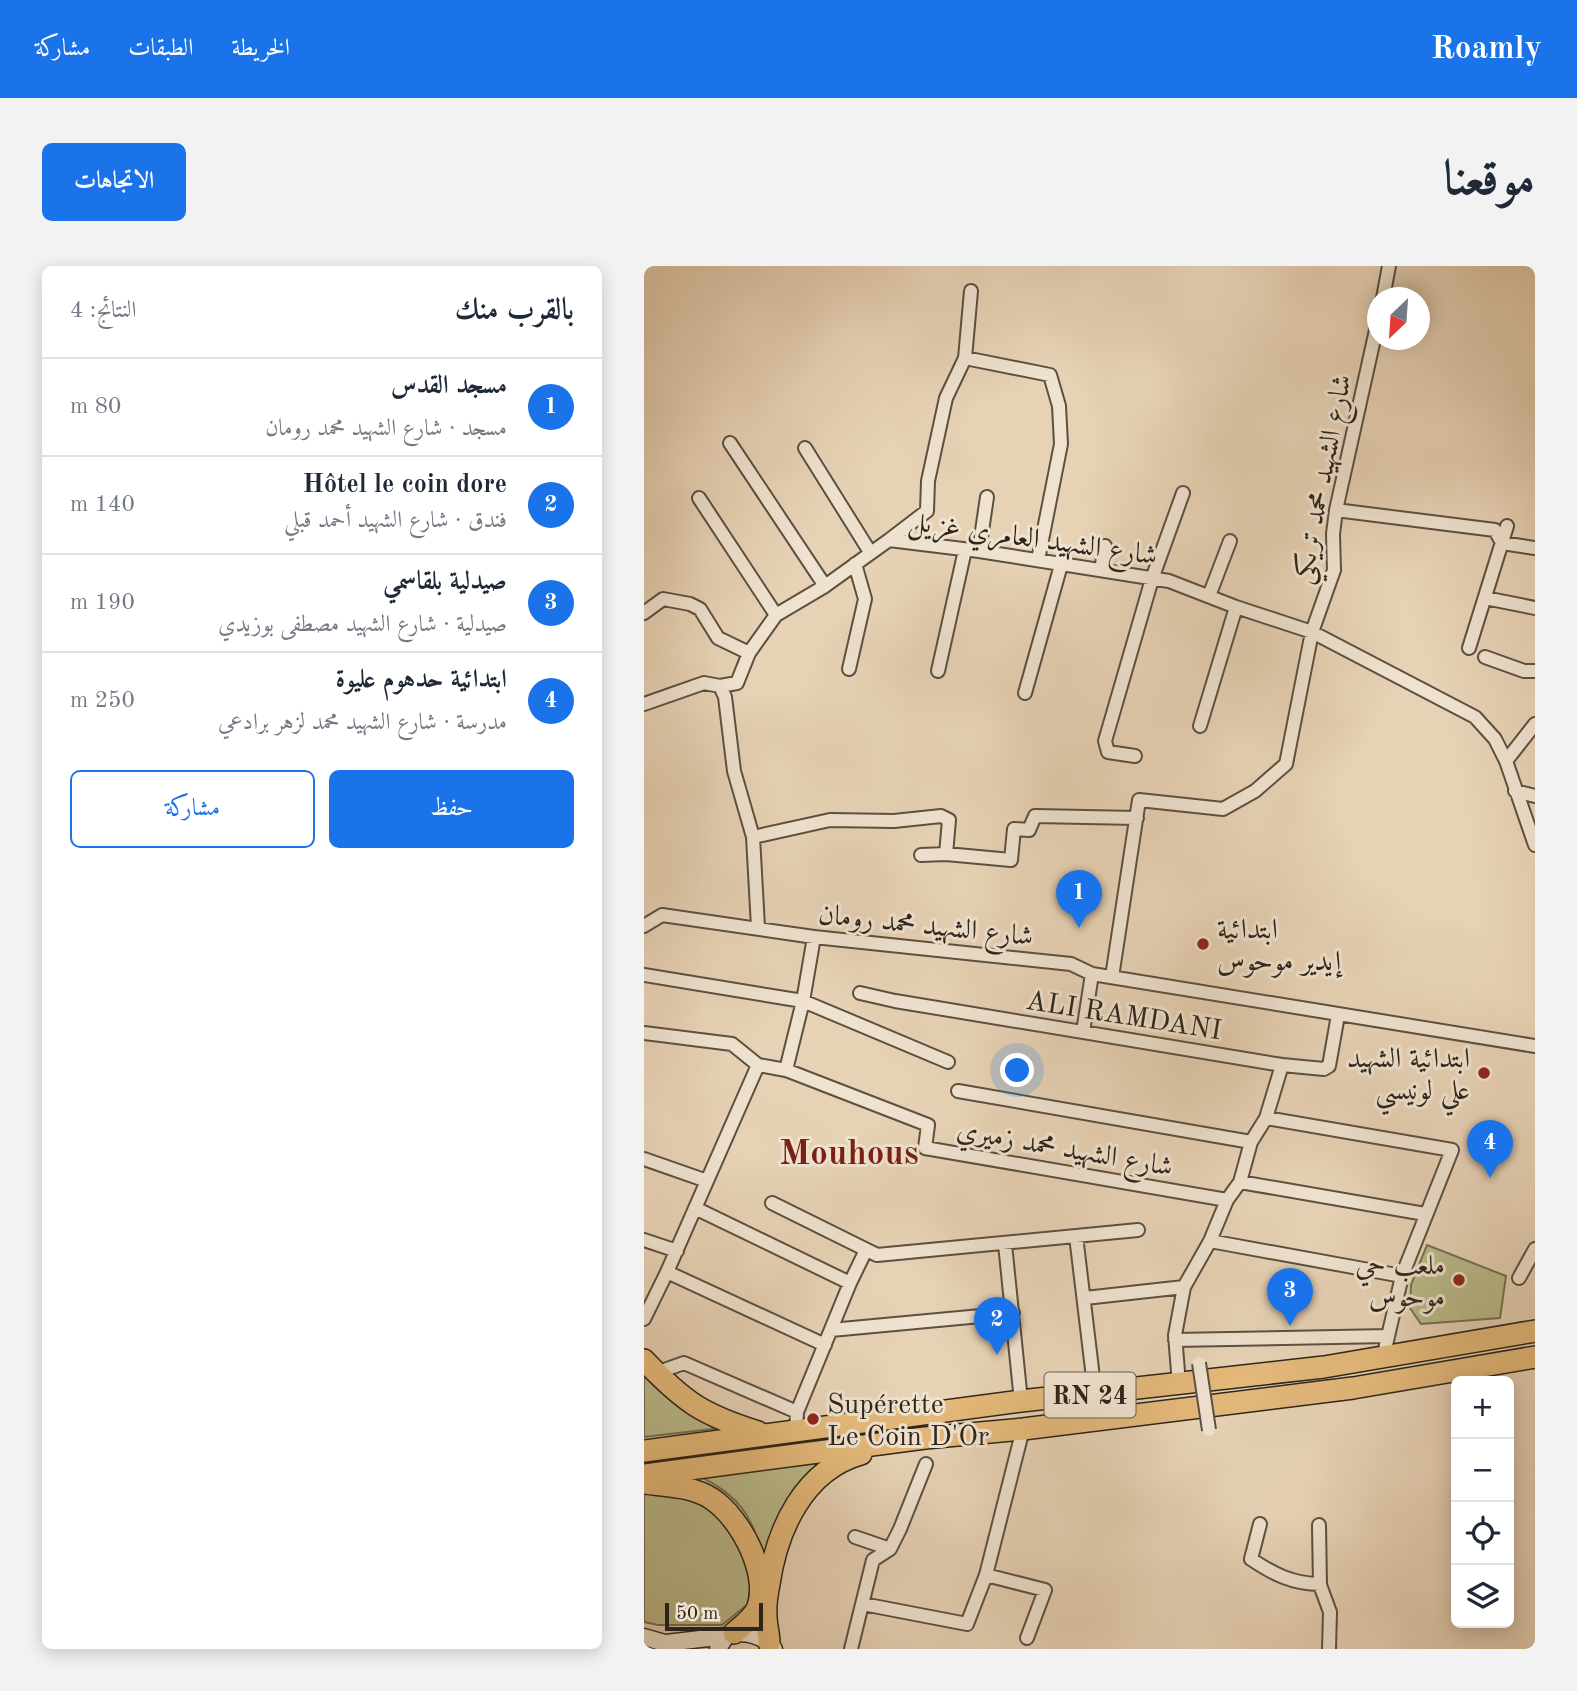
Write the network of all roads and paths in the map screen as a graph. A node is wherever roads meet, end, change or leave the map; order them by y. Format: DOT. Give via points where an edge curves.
graph roads {
  1 [pos="1390,266"];
  2 [pos="1385,287"];
  3 [pos="971,291"];
  4 [pos="1371,350"];
  5 [pos="965,358"];
  6 [pos="730,443"];
  7 [pos="806,448"];
  8 [pos="1183,493"];
  9 [pos="988,497"];
  10 [pos="699,498"];
  11 [pos="1336,510"];
  12 [pos="1507,526"];
  13 [pos="889,540"];
  14 [pos="1230,541"];
  15 [pos="1502,543"];
  16 [pos="1105,546"];
  17 [pos="1535,548"];
  18 [pos="965,550"];
  19 [pos="979,551"];
  20 [pos="870,552"];
  21 [pos="1038,561"];
  22 [pos="855,564"];
  23 [pos="1061,565"];
  24 [pos="1101,570"];
  25 [pos="1152,579"];
  26 [pos="825,586"];
  27 [pos="1209,596"];
  28 [pos="1485,598"];
  29 [pos="1236,607"];
  30 [pos="1535,608"];
  31 [pos="644,613"];
  32 [pos="776,615"];
  33 [pos="1312,632"];
  34 [pos="1469,648"];
  35 [pos="749,653"];
  36 [pos="1485,657"];
  37 [pos="849,669"];
  38 [pos="938,671"];
  39 [pos="1535,671"];
  40 [pos="720,686"];
  41 [pos="1026,693"];
  42 [pos="644,704"];
  43 [pos="1535,724"];
  44 [pos="1199,726"];
  45 [pos="1135,756"];
  46 [pos="1506,761"];
  47 [pos="1515,792"];
  48 [pos="1535,796"];
  49 [pos="1137,818"];
  50 [pos="753,836"];
  51 [pos="1535,845"];
  52 [pos="946,854"];
  53 [pos="921,855"];
  54 [pos="644,926"];
  55 [pos="758,927"];
  56 [pos="814,937"];
  57 [pos="1092,974"];
  58 [pos="644,975"];
  59 [pos="1112,977"];
  60 [pos="860,993"];
  61 [pos="803,1001"];
  62 [pos="1338,1015"];
  63 [pos="1083,1032"];
  64 [pos="644,1033"];
  65 [pos="1535,1046"];
  66 [pos="948,1062"];
  67 [pos="758,1065"];
  68 [pos="1282,1065"];
  69 [pos="786,1070"];
  70 [pos="958,1091"];
  71 [pos="1266,1118"];
  72 [pos="1251,1142"];
  73 [pos="644,1159"];
  74 [pos="707,1181"];
  75 [pos="1240,1182"];
  76 [pos="1227,1200"];
  77 [pos="772,1203"];
  78 [pos="695,1208"];
  79 [pos="1425,1214"];
  80 [pos="1138,1230"];
  81 [pos="1076,1237"];
  82 [pos="644,1240"];
  83 [pos="1210,1241"];
  84 [pos="1005,1244"];
  85 [pos="1535,1249"];
  86 [pos="866,1250"];
  87 [pos="677,1251"];
  88 [pos="667,1272"];
  89 [pos="1402,1276"];
  90 [pos="1519,1278"];
  91 [pos="850,1283"];
  92 [pos="1184,1287"];
  93 [pos="1085,1298"];
  94 [pos="1013,1313"];
  95 [pos="644,1319"];
  96 [pos="831,1330"];
  97 [pos="1535,1331"];
  98 [pos="1388,1336"];
  99 [pos="1175,1340"];
  100 [pos="825,1345"];
  101 [pos="1535,1357"];
  102 [pos="1383,1358"];
  103 [pos="1199,1363"];
  104 [pos="650,1366"];
  105 [pos="1179,1384"];
  106 [pos="1095,1394"];
  107 [pos="1021,1401"];
  108 [pos="796,1422"];
  109 [pos="1023,1429"];
  110 [pos="1209,1430"];
  111 [pos="767,1434"];
  112 [pos="925,1438"];
  113 [pos="644,1451"];
  114 [pos="926,1464"];
  115 [pos="644,1475"];
  116 [pos="644,1483"];
  117 [pos="1260,1524"];
  118 [pos="1319,1525"];
  119 [pos="855,1537"];
  120 [pos="890,1549"];
  121 [pos="986,1575"];
  122 [pos="1320,1584"];
  123 [pos="863,1604"];
  124 [pos="644,1637"];
  125 [pos="1027,1638"];
  126 [pos="726,1639"];
  127 [pos="666,1643"];
  128 [pos="771,1646"];
  129 [pos="686,1649"];
  130 [pos="851,1649"];
  131 [pos="1329,1649"];
  1 -- 2 [label="street"];
  3 -- 5 [label="street"];
  4 -- 11 [label="street, شارع الشهيد محمد تريكي"];
  5 -- 13 [label="street" via="946,398 928,481 928,511"];
  5 -- 21 [label="street" via="1050,375 1059,406 1061,444"];
  6 -- 26 [label="street"];
  7 -- 20 [label="street"];
  8 -- 25 [label="street"];
  9 -- 19 [label="street"];
  10 -- 32 [label="street"];
  11 -- 15 [label="street" via="1495,530"];
  11 -- 33 [label="street, شارع الشهيد محمد تريكي" via="1334,570"];
  12 -- 15 [label="street"];
  13 -- 18 [label="street, شارع الشهيد العامري غزيل"];
  13 -- 20 [label="street, شارع الشهيد العامري غزيل"];
  14 -- 27 [label="street"];
  15 -- 17 [label="street"];
  15 -- 28 [label="street"];
  16 -- 24 [label="street"];
  18 -- 19 [label="street, شارع الشهيد العامري غزيل"];
  18 -- 38 [label="street"];
  19 -- 21 [label="street, شارع الشهيد العامري غزيل"];
  20 -- 22 [label="street, شارع الشهيد العامري غزيل"];
  21 -- 23 [label="street, شارع الشهيد العامري غزيل"];
  22 -- 26 [label="street, شارع الشهيد العامري غزيل"];
  22 -- 37 [label="street" via="865,599"];
  23 -- 24 [label="street, شارع الشهيد العامري غزيل"];
  23 -- 41 [label="street"];
  24 -- 25 [label="street, شارع الشهيد العامري غزيل"];
  25 -- 27 [label="street, شارع الشهيد العامري غزيل"];
  25 -- 45 [label="street" via="1105,741 1108,752"];
  26 -- 32 [label="street, شارع الشهيد العامري غزيل"];
  27 -- 29 [label="street, شارع الشهيد العامري غزيل"];
  28 -- 30 [label="street"];
  28 -- 34 [label="street"];
  29 -- 33 [label="street, شارع الشهيد العامري غزيل"];
  29 -- 44 [label="street"];
  31 -- 35 [label="street" via="663,599 690,604 700,609 718,638"];
  32 -- 35 [label="street, شارع الشهيد العامري غزيل"];
  33 -- 46 [label="street, شارع الشهيد العامري غزيل" via="1475,717 1495,739"];
  33 -- 49 [label="street, شارع الشهيد محمد تريكي" via="1286,764 1255,791 1223,809 1139,800"];
  35 -- 40 [label="street, شارع الشهيد العامري غزيل" via="737,683"];
  36 -- 39 [label="street"];
  40 -- 42 [label="street" via="704,683"];
  40 -- 50 [label="street" via="734,771"];
  43 -- 46 [label="street"];
  46 -- 47 [label="street, شارع الشهيد العامري غزيل"];
  47 -- 48 [label="street"];
  47 -- 51 [label="street, شارع الشهيد العامري غزيل"];
  49 -- 52 [label="street" via="1035,816 1029,831 1014,829 1011,860"];
  49 -- 59 [label="street"];
  50 -- 52 [label="street" via="830,820 941,816 948,820"];
  50 -- 55 [label="street"];
  52 -- 53 [label="street"];
  54 -- 55 [label="street, شارع الشهيد محمد رومان" via="662,915"];
  55 -- 56 [label="street, شارع الشهيد محمد رومان"];
  56 -- 57 [label="street, شارع الشهيد محمد رومان" via="1071,964"];
  56 -- 61 [label="street"];
  57 -- 59 [label="street, شارع الشهيد محمد رومان"];
  57 -- 63 [label="street"];
  58 -- 61 [label="street"];
  59 -- 62 [label="street, شارع الشهيد محمد رومان"];
  60 -- 63 [label="street, ALI RAMDANI"];
  61 -- 66 [label="street"];
  61 -- 69 [label="street"];
  62 -- 65 [label="street, شارع الشهيد محمد رومان"];
  62 -- 68 [label="street, ALI RAMDANI" via="1327,1068"];
  63 -- 68 [label="street, ALI RAMDANI"];
  64 -- 67 [label="street, شارع الشهيد محمد زميري" via="732,1044"];
  67 -- 69 [label="street, شارع الشهيد محمد زميري"];
  67 -- 74 [label="street"];
  68 -- 71 [label="street"];
  69 -- 76 [label="street, شارع الشهيد محمد زميري" via="928,1125 925,1148"];
  70 -- 72 [label="street"];
  71 -- 72 [label="street"];
  71 -- 79 [label="street" via="1452,1150"];
  72 -- 75 [label="street"];
  73 -- 74 [label="street"];
  74 -- 78 [label="street"];
  75 -- 76 [label="street"];
  75 -- 79 [label="street"];
  76 -- 83 [label="street"];
  77 -- 86 [label="street"];
  78 -- 87 [label="street"];
  78 -- 91 [label="street"];
  79 -- 89 [label="street"];
  80 -- 81 [label="street"];
  81 -- 84 [label="street"];
  81 -- 93 [label="street"];
  82 -- 87 [label="street"];
  83 -- 89 [label="street"];
  83 -- 92 [label="street"];
  84 -- 86 [label="street" via="877,1255"];
  84 -- 94 [label="street"];
  85 -- 90 [label="street"];
  86 -- 91 [label="street"];
  87 -- 88 [label="street"];
  88 -- 95 [label="street"];
  88 -- 100 [label="street"];
  89 -- 98 [label="street"];
  91 -- 96 [label="street"];
  92 -- 93 [label="street"];
  92 -- 99 [label="street"];
  93 -- 106 [label="street"];
  94 -- 96 [label="street"];
  94 -- 107 [label="street"];
  96 -- 100 [label="street"];
  97 -- 102 [label="highway, RN 24"];
  98 -- 99 [label="street"];
  98 -- 102 [label="street"];
  99 -- 105 [label="street"];
  100 -- 108 [label="street"];
  101 -- 109 [label="highway, RN 24" via="1353,1388"];
  102 -- 105 [label="highway, RN 24"];
  103 -- 110 [label="street, bridge"];
  104 -- 108 [label="street" via="684,1363"];
  104 -- 111 [label="highway" via="692,1405 722,1421"];
  105 -- 106 [label="highway, RN 24"];
  106 -- 107 [label="highway, RN 24"];
  107 -- 108 [label="highway, RN 24" via="863,1421"];
  108 -- 111 [label="highway, RN 24"];
  109 -- 112 [label="highway, RN 24"];
  109 -- 121 [label="street"];
  111 -- 113 [label="highway, RN 24"];
  112 -- 115 [label="highway, RN 24"];
  112 -- 128 [label="highway" via="844,1461 816,1479 791,1512 772,1563 766,1616"];
  114 -- 120 [label="street"];
  116 -- 126 [label="highway" via="688,1489 713,1499 733,1520 759,1571 760,1589 757,1609"];
  117 -- 122 [label="street" via="1251,1559 1301,1584"];
  118 -- 122 [label="street"];
  119 -- 120 [label="street"];
  120 -- 123 [label="street" via="873,1560"];
  121 -- 123 [label="street" via="967,1624"];
  121 -- 125 [label="street" via="1045,1590"];
  122 -- 131 [label="street" via="1330,1612"];
  123 -- 130 [label="street"];
  124 -- 127 [label="main road"];
  126 -- 127 [label="main road"];
  126 -- 128 [label="main road" via="754,1636"];
  127 -- 129 [label="main road"];
}
